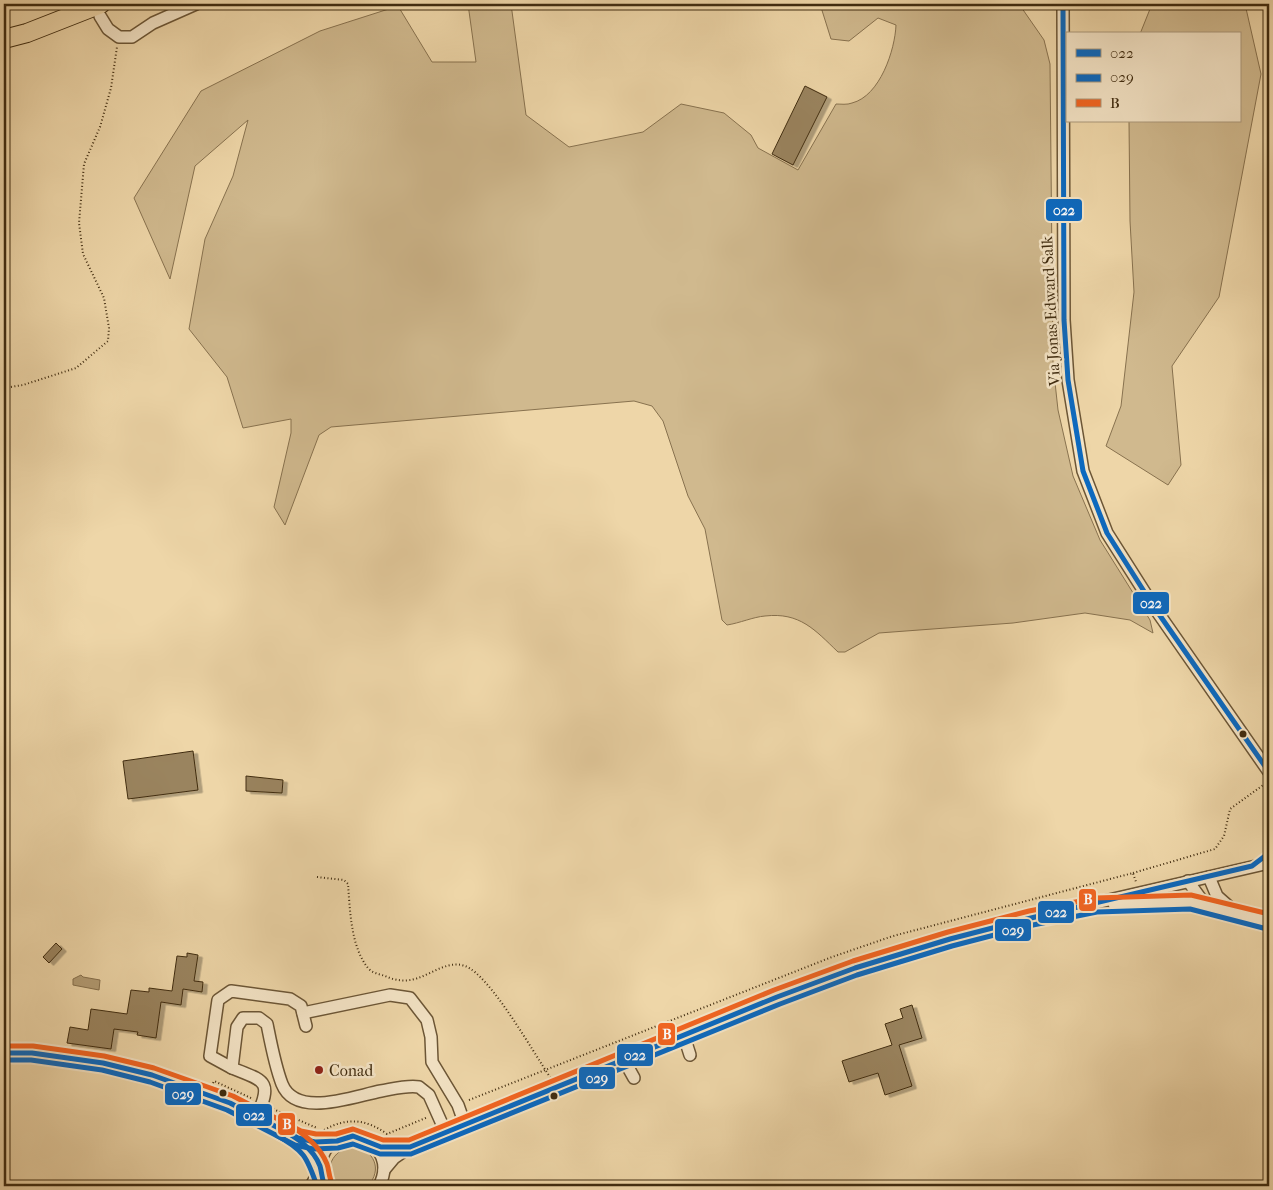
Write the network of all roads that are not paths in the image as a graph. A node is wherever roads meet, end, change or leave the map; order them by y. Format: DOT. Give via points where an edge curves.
graph roads {
  1 [pos="196,4"];
  2 [pos="1062,4"];
  3 [pos="100,10"];
  4 [pos="4,39"];
  5 [pos="1269,772"];
  6 [pos="1269,853"];
  7 [pos="1269,862"];
  8 [pos="1252,866"];
  9 [pos="1209,876"];
  10 [pos="1188,881"];
  11 [pos="1096,905"];
  12 [pos="1206,906"];
  13 [pos="1236,912"];
  14 [pos="1269,922"];
  15 [pos="303,1013"];
  16 [pos="306,1026"];
  17 [pos="684,1036"];
  18 [pos="4,1053"];
  19 [pos="690,1055"];
  20 [pos="624,1060"];
  21 [pos="232,1068"];
  22 [pos="634,1078"];
  23 [pos="257,1116"];
  24 [pos="465,1125"];
  25 [pos="446,1133"];
  26 [pos="298,1138"];
  27 [pos="336,1141"];
  28 [pos="374,1145"];
  29 [pos="410,1147"];
  30 [pos="320,1168"];
  31 [pos="384,1170"];
  32 [pos="311,1186"];
  33 [pos="325,1186"];
  34 [pos="380,1186"];
  1 -- 3 [label="street" via="132,37 119,38 108,29"];
  2 -- 5 [label="street, Via Jonas Edward Salk" via="1064,320 1068,380 1083,471 1107,533 1154,607"];
  3 -- 4 [label="highway"];
  6 -- 8 [label="street"];
  7 -- 8 [label="street"];
  8 -- 9 [label="street"];
  9 -- 10 [label="street"];
  9 -- 13 [label="street" via="1217,896"];
  10 -- 11 [label="street"];
  10 -- 12 [label="street"];
  11 -- 12 [label="street" via="1174,901"];
  11 -- 17 [label="street" via="959,937 855,968"];
  12 -- 13 [label="street"];
  13 -- 14 [label="street"];
  15 -- 16 [label="street"];
  15 -- 21 [label="street" via="301,1006 290,999 231,991 218,1000 210,1056"];
  15 -- 24 [label="street" via="390,995 410,998 427,1020 432,1037 432,1062 458,1105"];
  17 -- 19 [label="street"];
  17 -- 20 [label="street"];
  18 -- 23 [label="street" via="32,1053 123,1067 163,1078"];
  20 -- 22 [label="street"];
  20 -- 24 [label="street"];
  21 -- 23 [label="street" via="261,1081 266,1092"];
  21 -- 25 [label="street" via="237,1027 243,1018 259,1018 267,1024 282,1085 299,1101 317,1104 414,1086 425,1090"];
  23 -- 26 [label="street"];
  24 -- 25 [label="street"];
  25 -- 29 [label="street"];
  26 -- 27 [label="street" via="315,1142"];
  26 -- 30 [label="street"];
  27 -- 28 [label="street" via="357,1137"];
  27 -- 30 [label="street" via="323,1154"];
  28 -- 29 [label="street"];
  28 -- 31 [label="street" via="382,1156"];
  29 -- 31 [label="street"];
  30 -- 32 [label="street"];
  30 -- 33 [label="street"];
  31 -- 34 [label="street"];
}
